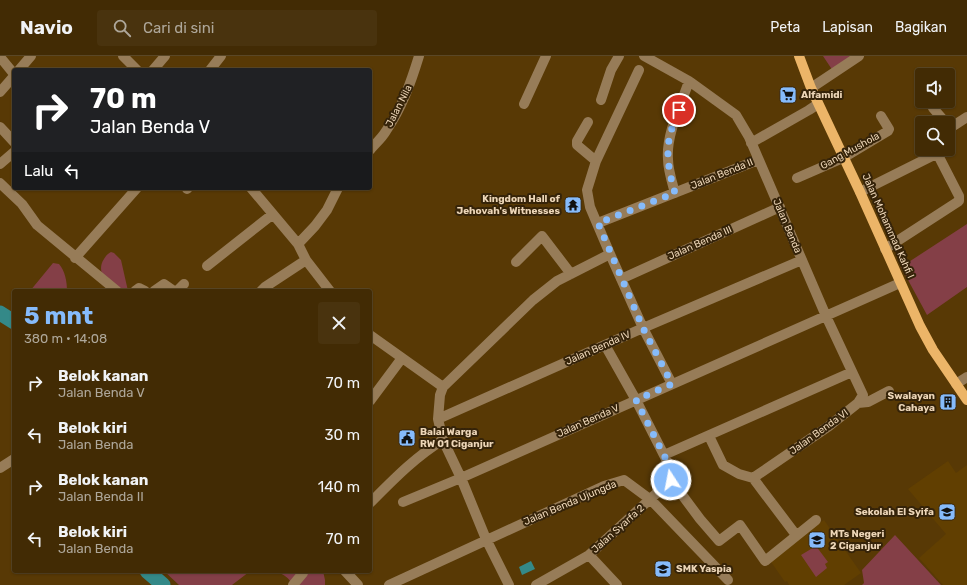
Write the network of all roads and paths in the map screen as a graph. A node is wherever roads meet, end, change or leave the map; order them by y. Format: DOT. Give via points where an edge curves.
graph roads {
  1 [pos="0,56"];
  2 [pos="31,56"];
  3 [pos="123,56"];
  4 [pos="165,56"];
  5 [pos="222,56"];
  6 [pos="419,56"];
  7 [pos="546,56"];
  8 [pos="619,56"];
  9 [pos="645,56"];
  10 [pos="799,56"];
  11 [pos="859,56"];
  12 [pos="21,68"];
  13 [pos="133,68"];
  14 [pos="155,68"];
  15 [pos="212,68"];
  16 [pos="640,70"];
  17 [pos="12,72"];
  18 [pos="12,77"];
  19 [pos="689,81"];
  20 [pos="811,88"];
  21 [pos="0,92"];
  22 [pos="601,100"];
  23 [pos="524,104"];
  24 [pos="818,104"];
  25 [pos="933,108"];
  26 [pos="881,116"];
  27 [pos="940,116"];
  28 [pos="967,117"];
  29 [pos="588,122"];
  30 [pos="955,125"];
  31 [pos="0,127"];
  32 [pos="12,140"];
  33 [pos="751,143"];
  34 [pos="372,148"];
  35 [pos="12,154"];
  36 [pos="843,158"];
  37 [pos="758,160"];
  38 [pos="596,161"];
  39 [pos="0,164"];
  40 [pos="797,178"];
  41 [pos="0,184"];
  42 [pos="135,190"];
  43 [pos="253,190"];
  44 [pos="337,190"];
  45 [pos="860,192"];
  46 [pos="675,193"];
  47 [pos="780,207"];
  48 [pos="273,214"];
  49 [pos="598,223"];
  50 [pos="298,244"];
  51 [pos="885,249"];
  52 [pos="610,254"];
  53 [pos="75,258"];
  54 [pos="306,260"];
  55 [pos="802,260"];
  56 [pos="516,262"];
  57 [pos="207,266"];
  58 [pos="571,274"];
  59 [pos="621,279"];
  60 [pos="900,283"];
  61 [pos="115,289"];
  62 [pos="157,289"];
  63 [pos="171,289"];
  64 [pos="263,289"];
  65 [pos="328,289"];
  66 [pos="826,316"];
  67 [pos="643,328"];
  68 [pos="372,336"];
  69 [pos="605,345"];
  70 [pos="402,358"];
  71 [pos="852,372"];
  72 [pos="967,377"];
  73 [pos="672,384"];
  74 [pos="956,384"];
  75 [pos="443,387"];
  76 [pos="889,391"];
  77 [pos="372,397"];
  78 [pos="636,400"];
  79 [pos="967,400"];
  80 [pos="858,403"];
  81 [pos="438,419"];
  82 [pos="709,436"];
  83 [pos="443,440"];
  84 [pos="664,455"];
  85 [pos="12,460"];
  86 [pos="0,468"];
  87 [pos="461,478"];
  88 [pos="753,478"];
  89 [pos="671,480"];
  90 [pos="650,500"];
  91 [pos="372,501"];
  92 [pos="403,502"];
  93 [pos="816,520"];
  94 [pos="796,535"];
  95 [pos="486,539"];
  96 [pos="589,556"];
  97 [pos="301,573"];
  98 [pos="347,573"];
  99 [pos="728,580"];
  100 [pos="293,585"];
  101 [pos="358,585"];
  102 [pos="389,585"];
  103 [pos="509,585"];
  104 [pos="536,585"];
  105 [pos="617,585"];
  1 -- 17 [label="street"];
  2 -- 12 [label="street"];
  3 -- 13 [label="street"];
  4 -- 14 [label="street"];
  5 -- 15 [label="street"];
  6 -- 34 [label="street, Jalan Nila" via="400,108 386,132"];
  7 -- 23 [label="street"];
  8 -- 22 [label="street" via="611,70"];
  9 -- 19 [label="street, Jalan Benda"];
  10 -- 20 [label="main road, Jalan Mohammad Kahfi I"];
  11 -- 20 [label="street"];
  16 -- 38 [label="street"];
  18 -- 21 [label="street"];
  19 -- 33 [label="street, Jalan Benda" via="736,115"];
  19 -- 46 [label="street" via="669,139 668,159"];
  20 -- 24 [label="main road, Jalan Mohammad Kahfi I"];
  24 -- 33 [label="street"];
  24 -- 36 [label="main road, Jalan Mohammad Kahfi I"];
  25 -- 27 [label="street"];
  26 -- 36 [label="street, Gang Mushola" via="888,131"];
  28 -- 30 [label="street"];
  29 -- 38 [label="street" via="577,145"];
  31 -- 32 [label="street"];
  33 -- 37 [label="street, Jalan Benda"];
  35 -- 39 [label="street"];
  36 -- 40 [label="street, Gang Mushola"];
  36 -- 45 [label="main road, Jalan Mohammad Kahfi I"];
  37 -- 46 [label="street, Jalan Benda II"];
  37 -- 47 [label="street, Jalan Benda"];
  38 -- 49 [label="street" via="587,190 590,207"];
  41 -- 53 [label="street" via="22,204 37,225"];
  42 -- 53 [label="street"];
  43 -- 48 [label="street"];
  44 -- 50 [label="street" via="327,210"];
  45 -- 51 [label="main road, Jalan Mohammad Kahfi I"];
  45 -- 51 [label="street" via="934,155 939,157 959,196 958,201"];
  46 -- 49 [label="street, Jalan Benda II"];
  47 -- 55 [label="street, Jalan Benda"];
  47 -- 59 [label="street, Jalan Benda III"];
  48 -- 50 [label="street"];
  48 -- 57 [label="street"];
  49 -- 52 [label="street"];
  50 -- 54 [label="street"];
  51 -- 60 [label="main road, Jalan Mohammad Kahfi I"];
  52 -- 58 [label="street"];
  52 -- 59 [label="street"];
  53 -- 61 [label="street"];
  54 -- 64 [label="street"];
  54 -- 65 [label="street"];
  55 -- 66 [label="street, Jalan Benda"];
  55 -- 67 [label="street, Jalan Benda IV"];
  56 -- 58 [label="street" via="542,236"];
  58 -- 75 [label="street" via="557,281 533,300"];
  59 -- 67 [label="street"];
  60 -- 66 [label="street"];
  60 -- 74 [label="main road, Jalan Mohammad Kahfi I" via="933,350"];
  62 -- 63 [label="street" via="164,284"];
  66 -- 71 [label="street, Jalan Benda VI"];
  66 -- 73 [label="street, Jalan Benda V"];
  67 -- 69 [label="street, Jalan Benda IV"];
  67 -- 73 [label="street"];
  68 -- 70 [label="street"];
  69 -- 78 [label="street"];
  69 -- 81 [label="street, Jalan Benda IV"];
  70 -- 75 [label="street"];
  70 -- 77 [label="street"];
  71 -- 80 [label="street, Jalan Benda VI" via="863,395"];
  71 -- 82 [label="street"];
  72 -- 74 [label="street"];
  73 -- 78 [label="street, Jalan Benda V"];
  74 -- 79 [label="main road, Jalan Mohammad Kahfi I"];
  75 -- 81 [label="street"];
  76 -- 80 [label="street" via="868,402"];
  78 -- 84 [label="street"];
  78 -- 87 [label="street, Jalan Benda V"];
  80 -- 88 [label="street, Jalan Benda VI"];
  81 -- 83 [label="street"];
  82 -- 84 [label="street"];
  82 -- 88 [label="street" via="723,465"];
  83 -- 87 [label="street"];
  83 -- 91 [label="street" via="426,450"];
  84 -- 89 [label="street" via="673,475"];
  85 -- 86 [label="street"];
  87 -- 92 [label="street, Jalan Benda V"];
  87 -- 95 [label="street"];
  88 -- 94 [label="street"];
  89 -- 90 [label="street, Jalan Syarfa 2"];
  89 -- 94 [label="street" via="719,541 740,525 765,561"];
  90 -- 95 [label="street, Jalan Benda Ujungda" via="624,480 604,486"];
  90 -- 96 [label="street, Jalan Syarfa 2"];
  90 -- 99 [label="street"];
  93 -- 94 [label="street"];
  95 -- 102 [label="street"];
  95 -- 103 [label="street"];
  96 -- 104 [label="street"];
  96 -- 105 [label="street, Jalan Syarfa 2"];
  97 -- 100 [label="street"];
  98 -- 101 [label="street"];
}
